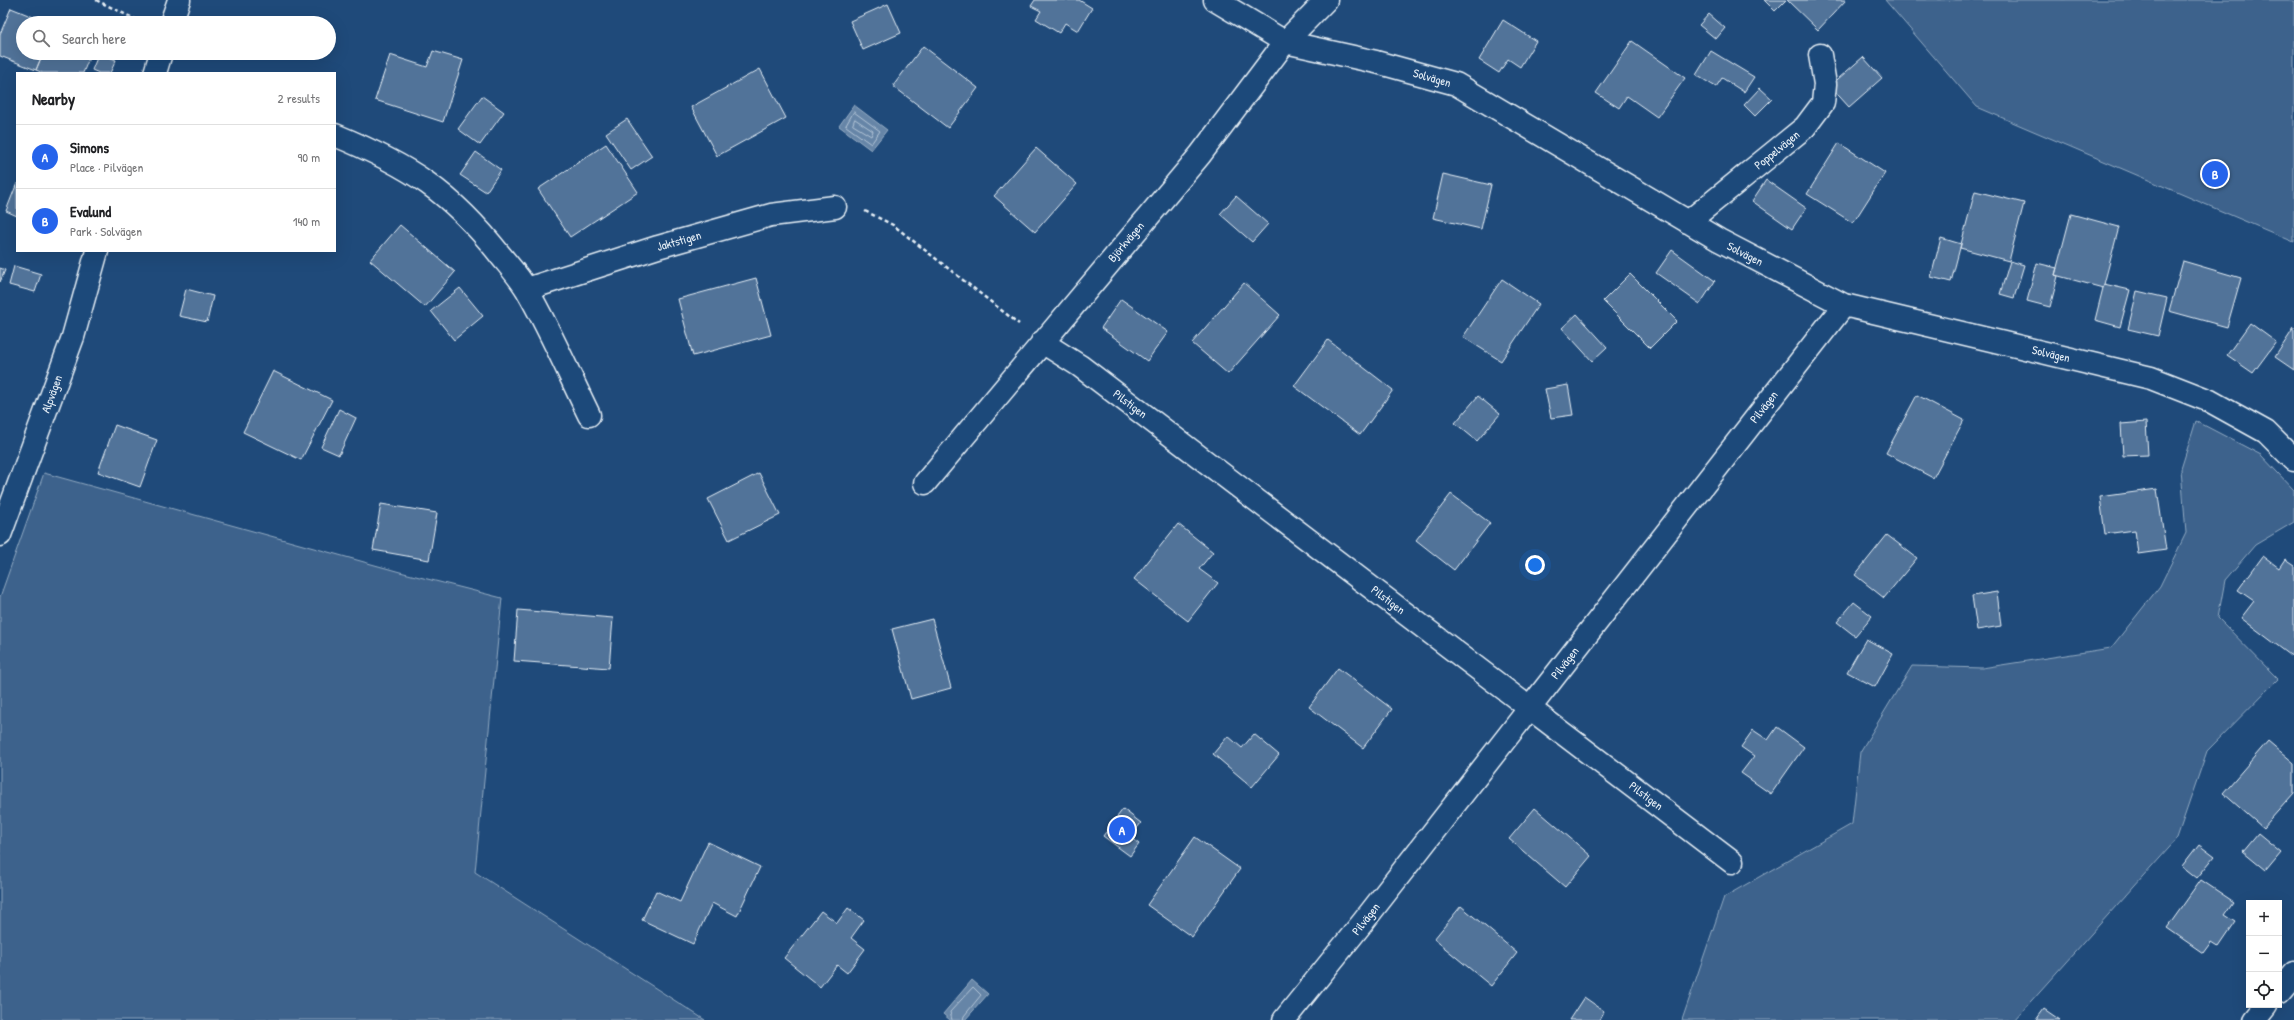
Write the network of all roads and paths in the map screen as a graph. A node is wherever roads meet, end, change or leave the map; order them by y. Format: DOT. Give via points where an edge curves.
graph roads {
  1 [pos="96,0"];
  2 [pos="179,0"];
  3 [pos="1215,0"];
  4 [pos="1326,0"];
  5 [pos="129,16"];
  6 [pos="173,16"];
  7 [pos="1285,42"];
  8 [pos="1820,54"];
  9 [pos="159,60"];
  10 [pos="155,72"];
  11 [pos="336,135"];
  12 [pos="835,207"];
  13 [pos="1688,222"];
  14 [pos="97,252"];
  15 [pos="527,289"];
  16 [pos="1844,305"];
  17 [pos="1042,342"];
  18 [pos="589,415"];
  19 [pos="2294,460"];
  20 [pos="925,483"];
  21 [pos="0,535"];
  22 [pos="1530,708"];
  23 [pos="1732,862"];
  24 [pos="2294,973"];
  25 [pos="2282,987"];
  26 [pos="2265,1008"];
  27 [pos="1284,1020"];
  28 [pos="2255,1020"];
  1 -- 5 [label="path"];
  2 -- 6 [label="street"];
  3 -- 7 [label="street, Solvägen"];
  4 -- 7 [label="street, Björkvägen"];
  7 -- 13 [label="street, Solvägen" via="1376,62 1456,84"];
  7 -- 17 [label="street, Björkvägen" via="1200,154"];
  8 -- 13 [label="street, Poppelvägen" via="1825,84 1823,103 1805,127"];
  9 -- 10 [label="street"];
  11 -- 15 [label="street" via="380,153 418,175 452,200 484,234"];
  12 -- 15 [label="street, Jaktstigen" via="771,215 658,247"];
  12 -- 17 [label="path" via="868,212 893,225"];
  13 -- 16 [label="street, Solvägen"];
  14 -- 21 [label="street, Alpvägen" via="73,337"];
  15 -- 18 [label="street"];
  16 -- 19 [label="street, Solvägen" via="2151,378 2210,401 2266,432"];
  16 -- 22 [label="street, Pilvägen"];
  17 -- 20 [label="street, Björkvägen"];
  17 -- 22 [label="street, Pilstigen" via="1080,366"];
  22 -- 23 [label="street, Pilstigen"];
  22 -- 27 [label="street, Pilvägen"];
  24 -- 25 [label="street"];
  26 -- 28 [label="street"];
}
